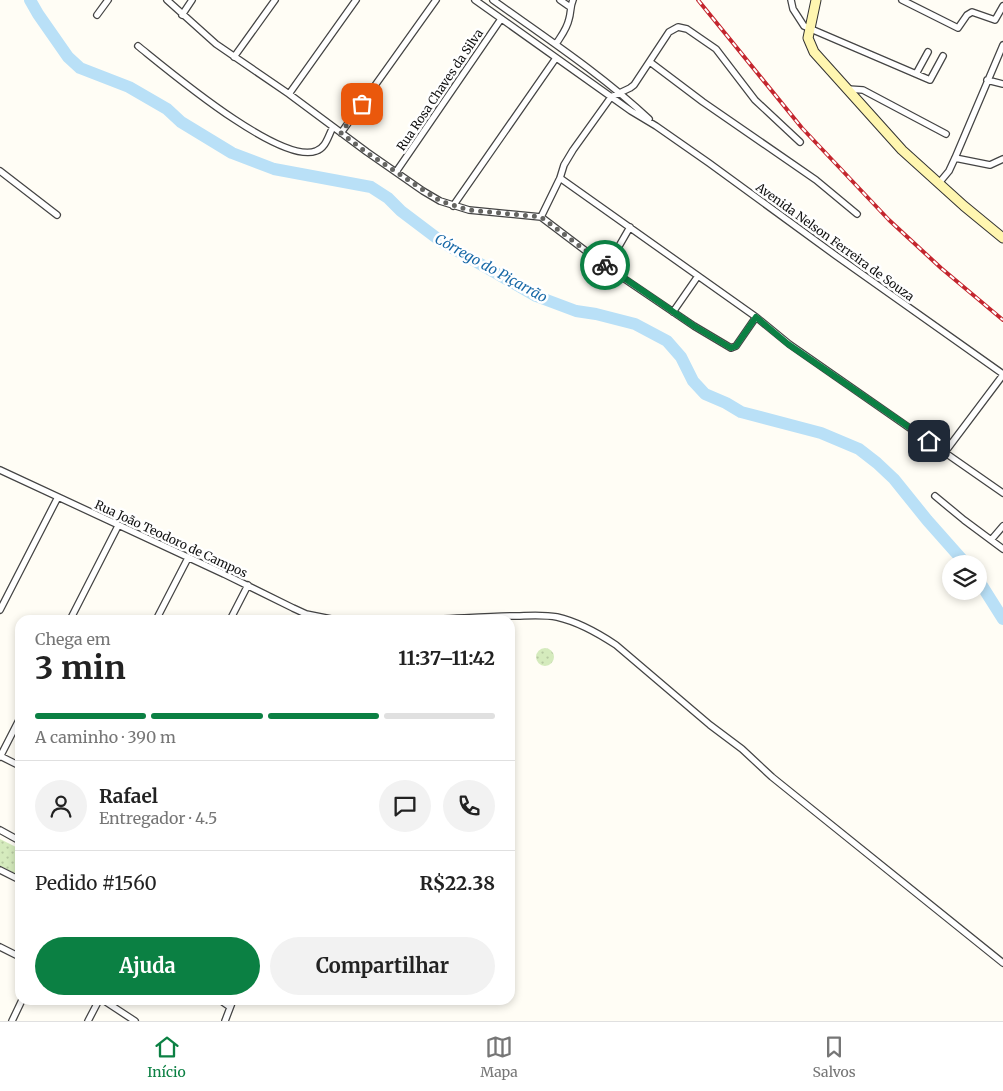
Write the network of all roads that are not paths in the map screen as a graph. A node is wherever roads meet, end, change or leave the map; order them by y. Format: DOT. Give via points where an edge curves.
graph roads {
  1 [pos="108,0"];
  2 [pos="167,0"];
  3 [pos="192,0"];
  4 [pos="275,0"];
  5 [pos="356,0"];
  6 [pos="436,0"];
  7 [pos="474,0"];
  8 [pos="493,0"];
  9 [pos="560,0"];
  10 [pos="573,0"];
  11 [pos="791,0"];
  12 [pos="816,0"];
  13 [pos="902,0"];
  14 [pos="1003,6"];
  15 [pos="570,7"];
  16 [pos="97,15"];
  17 [pos="182,15"];
  18 [pos="501,19"];
  19 [pos="810,28"];
  20 [pos="556,44"];
  21 [pos="1003,45"];
  22 [pos="138,46"];
  23 [pos="928,52"];
  24 [pos="943,56"];
  25 [pos="234,57"];
  26 [pos="556,58"];
  27 [pos="650,62"];
  28 [pos="916,74"];
  29 [pos="987,80"];
  30 [pos="1003,84"];
  31 [pos="848,89"];
  32 [pos="620,92"];
  33 [pos="289,94"];
  34 [pos="611,97"];
  35 [pos="656,126"];
  36 [pos="333,127"];
  37 [pos="341,133"];
  38 [pos="946,134"];
  39 [pos="800,142"];
  40 [pos="955,158"];
  41 [pos="1003,160"];
  42 [pos="0,171"];
  43 [pos="396,172"];
  44 [pos="560,178"];
  45 [pos="939,183"];
  46 [pos="453,206"];
  47 [pos="857,214"];
  48 [pos="57,215"];
  49 [pos="541,217"];
  50 [pos="630,227"];
  51 [pos="1003,238"];
  52 [pos="607,267"];
  53 [pos="698,276"];
  54 [pos="673,312"];
  55 [pos="756,317"];
  56 [pos="1003,374"];
  57 [pos="945,452"];
  58 [pos="0,470"];
  59 [pos="1003,493"];
  60 [pos="934,496"];
  61 [pos="58,497"];
  62 [pos="118,526"];
  63 [pos="1003,526"];
  64 [pos="991,540"];
  65 [pos="1003,549"];
  66 [pos="188,558"];
  67 [pos="248,585"];
  68 [pos="0,610"];
  69 [pos="306,614"];
  70 [pos="73,615"];
  71 [pos="159,615"];
  72 [pos="233,615"];
  73 [pos="311,615"];
  74 [pos="515,616"];
  75 [pos="15,728"];
  76 [pos="0,756"];
  77 [pos="15,764"];
  78 [pos="0,830"];
  79 [pos="15,838"];
  80 [pos="0,870"];
  81 [pos="15,878"];
  82 [pos="0,947"];
  83 [pos="15,954"];
  84 [pos="1003,963"];
  85 [pos="20,1005"];
  86 [pos="98,1005"];
  87 [pos="109,1005"];
  88 [pos="226,1005"];
  89 [pos="231,1005"];
  90 [pos="230,1008"];
  91 [pos="12,1021"];
  92 [pos="88,1021"];
  93 [pos="135,1021"];
  94 [pos="225,1021"];
  1 -- 16 [label="street"];
  2 -- 17 [label="street"];
  3 -- 17 [label="street"];
  4 -- 25 [label="street"];
  5 -- 33 [label="street"];
  6 -- 37 [label="street"];
  7 -- 18 [label="street, Avenida Nelson Ferreira de Souza"];
  8 -- 20 [label="street, Avenida Nelson Ferreira de Souza"];
  9 -- 15 [label="street"];
  10 -- 15 [label="street"];
  11 -- 19 [label="street" via="799,20"];
  12 -- 19 [label="street"];
  13 -- 14 [label="street" via="958,28 966,15 972,12 996,20"];
  15 -- 20 [label="street" via="566,28"];
  17 -- 25 [label="street"];
  18 -- 26 [label="street, Avenida Nelson Ferreira de Souza"];
  18 -- 43 [label="street, Rua Rosa Chaves da Silva"];
  19 -- 28 [label="street"];
  19 -- 31 [label="street" via="808,38 814,52"];
  20 -- 32 [label="street, Avenida Nelson Ferreira de Souza"];
  21 -- 29 [label="street"];
  22 -- 36 [label="street" via="202,98 279,145 296,151 315,152 322,148"];
  23 -- 28 [label="street"];
  24 -- 28 [label="street" via="930,80"];
  25 -- 33 [label="street"];
  26 -- 34 [label="street, Avenida Nelson Ferreira de Souza"];
  26 -- 46 [label="street"];
  27 -- 32 [label="street" via="634,84"];
  27 -- 39 [label="street" via="669,32 678,27 687,29 716,49 755,100"];
  27 -- 47 [label="street" via="816,180"];
  29 -- 30 [label="street"];
  29 -- 40 [label="street"];
  31 -- 38 [label="street" via="863,90"];
  31 -- 45 [label="street" via="902,150"];
  32 -- 34 [label="street"];
  32 -- 35 [label="street, Avenida Nelson Ferreira de Souza"];
  33 -- 36 [label="street"];
  34 -- 35 [label="street, Avenida Nelson Ferreira de Souza"];
  34 -- 44 [label="street" via="568,158"];
  35 -- 56 [label="street, Avenida Nelson Ferreira de Souza"];
  36 -- 37 [label="street"];
  37 -- 43 [label="street"];
  40 -- 41 [label="street" via="990,164"];
  40 -- 45 [label="street"];
  42 -- 48 [label="street"];
  43 -- 46 [label="street"];
  44 -- 49 [label="street"];
  44 -- 50 [label="street"];
  45 -- 51 [label="street"];
  46 -- 49 [label="street"];
  49 -- 52 [label="street"];
  50 -- 52 [label="street"];
  50 -- 53 [label="street"];
  52 -- 54 [label="street"];
  53 -- 54 [label="street"];
  53 -- 55 [label="street"];
  54 -- 55 [label="street" via="734,348"];
  55 -- 57 [label="street" via="788,344"];
  56 -- 57 [label="street"];
  57 -- 59 [label="street"];
  58 -- 61 [label="street, Rua João Teodoro de Campos"];
  60 -- 64 [label="street"];
  61 -- 62 [label="street, Rua João Teodoro de Campos"];
  61 -- 68 [label="street"];
  62 -- 66 [label="street, Rua João Teodoro de Campos"];
  62 -- 70 [label="street"];
  63 -- 64 [label="street"];
  64 -- 65 [label="street"];
  66 -- 67 [label="street, Rua João Teodoro de Campos"];
  66 -- 71 [label="street"];
  67 -- 69 [label="street, Rua João Teodoro de Campos"];
  67 -- 72 [label="street"];
  69 -- 73 [label="street, Rua João Teodoro de Campos"];
  74 -- 84 [label="street" via="557,617 587,627 616,645 772,777"];
  75 -- 76 [label="street"];
  76 -- 77 [label="street"];
  78 -- 79 [label="street"];
  80 -- 81 [label="street"];
  82 -- 83 [label="street"];
  85 -- 91 [label="street"];
  86 -- 92 [label="street"];
  87 -- 93 [label="street"];
  88 -- 90 [label="street"];
  89 -- 90 [label="street"];
  90 -- 94 [label="street"];
}
